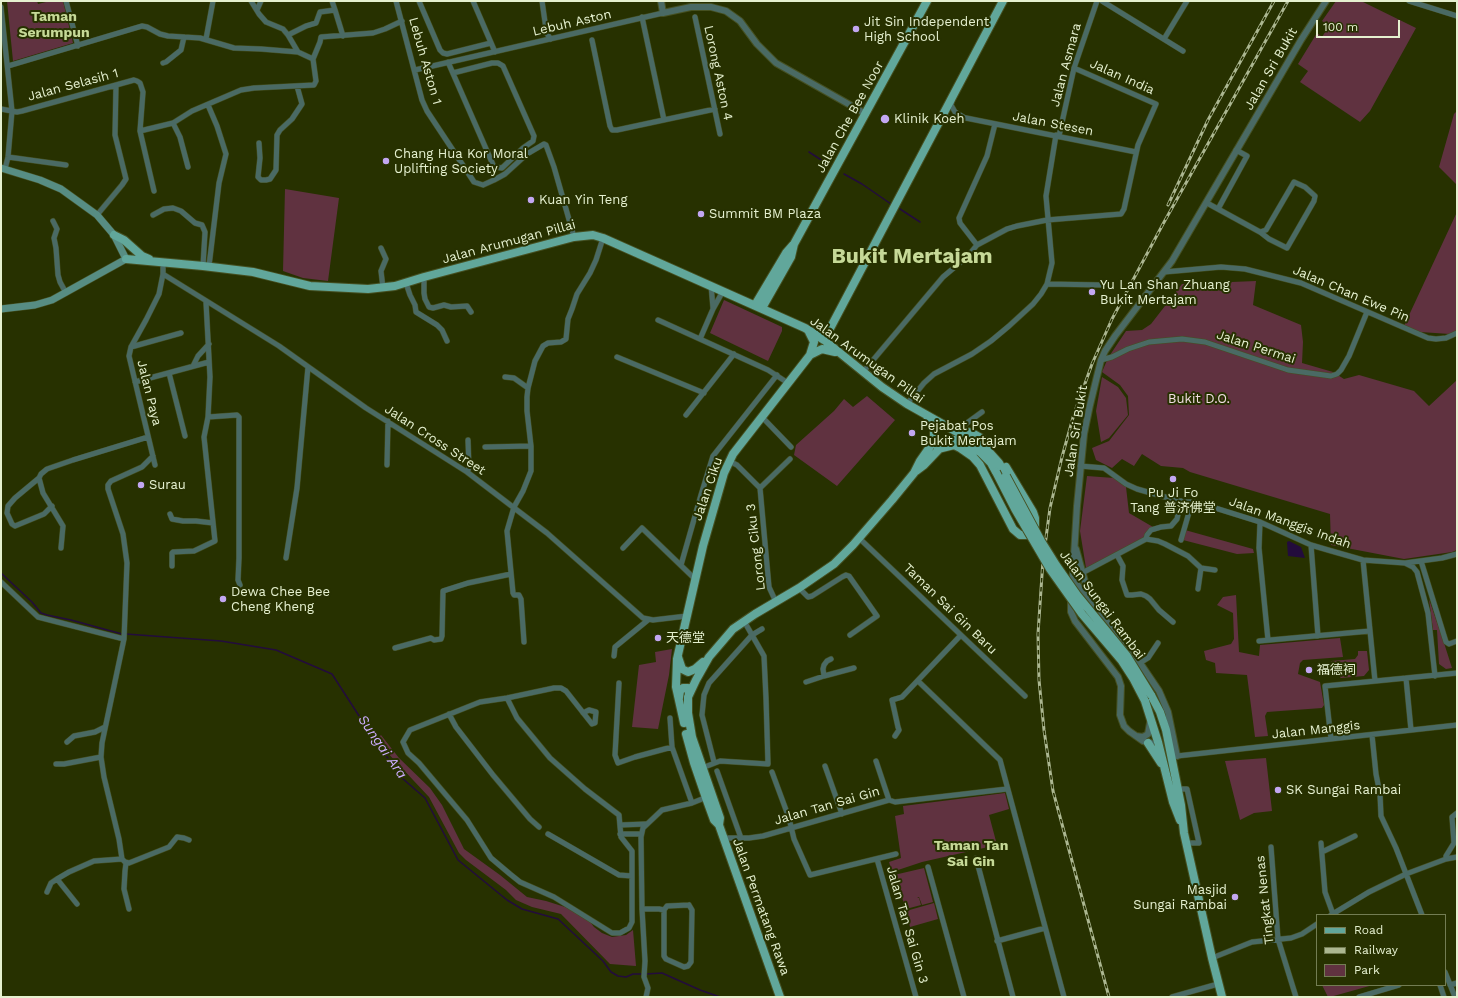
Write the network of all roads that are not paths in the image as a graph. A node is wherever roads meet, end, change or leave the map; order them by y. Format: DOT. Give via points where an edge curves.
graph roads {
  1 [pos="66,1"];
  2 [pos="213,1"];
  3 [pos="251,1"];
  4 [pos="261,1"];
  5 [pos="332,1"];
  6 [pos="396,1"];
  7 [pos="419,1"];
  8 [pos="472,1"];
  9 [pos="542,1"];
  10 [pos="661,1"];
  11 [pos="927,1"];
  12 [pos="1003,1"];
  13 [pos="1096,1"];
  14 [pos="1102,1"];
  15 [pos="1187,1"];
  16 [pos="1326,1"];
  17 [pos="1409,1"];
  18 [pos="1,7"];
  19 [pos="257,10"];
  20 [pos="335,10"];
  21 [pos="664,13"];
  22 [pos="1457,16"];
  23 [pos="696,17"];
  24 [pos="642,18"];
  25 [pos="402,21"];
  26 [pos="288,35"];
  27 [pos="343,36"];
  28 [pos="184,37"];
  29 [pos="206,39"];
  30 [pos="551,39"];
  31 [pos="592,40"];
  32 [pos="1164,40"];
  33 [pos="491,43"];
  34 [pos="78,46"];
  35 [pos="1183,51"];
  36 [pos="298,52"];
  37 [pos="495,52"];
  38 [pos="313,59"];
  39 [pos="448,62"];
  40 [pos="163,63"];
  41 [pos="8,66"];
  42 [pos="1074,68"];
  43 [pos="415,70"];
  44 [pos="453,73"];
  45 [pos="116,85"];
  46 [pos="297,86"];
  47 [pos="952,97"];
  48 [pos="208,105"];
  49 [pos="1,109"];
  50 [pos="715,109"];
  51 [pos="12,111"];
  52 [pos="866,114"];
  53 [pos="966,118"];
  54 [pos="664,120"];
  55 [pos="940,121"];
  56 [pos="173,123"];
  57 [pos="995,124"];
  58 [pos="140,131"];
  59 [pos="720,134"];
  60 [pos="1058,136"];
  61 [pos="259,143"];
  62 [pos="1236,150"];
  63 [pos="1136,152"];
  64 [pos="8,156"];
  65 [pos="66,165"];
  66 [pos="188,167"];
  67 [pos="3,168"];
  68 [pos="154,191"];
  69 [pos="1206,203"];
  70 [pos="1218,209"];
  71 [pos="97,215"];
  72 [pos="154,215"];
  73 [pos="1047,220"];
  74 [pos="53,221"];
  75 [pos="1260,232"];
  76 [pos="114,235"];
  77 [pos="574,237"];
  78 [pos="602,238"];
  79 [pos="977,246"];
  80 [pos="381,248"];
  81 [pos="126,259"];
  82 [pos="152,261"];
  83 [pos="163,262"];
  84 [pos="206,266"];
  85 [pos="1164,272"];
  86 [pos="163,274"];
  87 [pos="424,277"];
  88 [pos="406,283"];
  89 [pos="1047,284"];
  90 [pos="711,285"];
  91 [pos="1104,285"];
  92 [pos="383,288"];
  93 [pos="723,291"];
  94 [pos="66,293"];
  95 [pos="206,302"];
  96 [pos="759,307"];
  97 [pos="1,309"];
  98 [pos="713,309"];
  99 [pos="471,312"];
  100 [pos="1367,312"];
  101 [pos="658,320"];
  102 [pos="805,328"];
  103 [pos="181,333"];
  104 [pos="1457,333"];
  105 [pos="700,339"];
  106 [pos="824,340"];
  107 [pos="447,341"];
  108 [pos="209,344"];
  109 [pos="131,347"];
  110 [pos="838,352"];
  111 [pos="734,354"];
  112 [pos="810,355"];
  113 [pos="617,357"];
  114 [pos="1101,360"];
  115 [pos="209,362"];
  116 [pos="193,366"];
  117 [pos="308,367"];
  118 [pos="863,372"];
  119 [pos="169,373"];
  120 [pos="777,375"];
  121 [pos="505,377"];
  122 [pos="135,382"];
  123 [pos="788,383"];
  124 [pos="528,388"];
  125 [pos="704,393"];
  126 [pos="907,404"];
  127 [pos="982,412"];
  128 [pos="686,415"];
  129 [pos="926,416"];
  130 [pos="208,417"];
  131 [pos="762,417"];
  132 [pos="388,422"];
  133 [pos="956,431"];
  134 [pos="186,436"];
  135 [pos="148,437"];
  136 [pos="468,440"];
  137 [pos="531,446"];
  138 [pos="485,447"];
  139 [pos="791,447"];
  140 [pos="980,448"];
  141 [pos="938,449"];
  142 [pos="153,456"];
  143 [pos="790,459"];
  144 [pos="729,461"];
  145 [pos="155,465"];
  146 [pos="387,465"];
  147 [pos="1080,466"];
  148 [pos="467,472"];
  149 [pos="914,473"];
  150 [pos="39,478"];
  151 [pos="760,488"];
  152 [pos="1181,501"];
  153 [pos="1192,502"];
  154 [pos="52,506"];
  155 [pos="514,507"];
  156 [pos="170,514"];
  157 [pos="1260,522"];
  158 [pos="213,523"];
  159 [pos="859,538"];
  160 [pos="1146,539"];
  161 [pos="1181,540"];
  162 [pos="1075,541"];
  163 [pos="1311,545"];
  164 [pos="61,548"];
  165 [pos="624,548"];
  166 [pos="1457,554"];
  167 [pos="1117,555"];
  168 [pos="286,558"];
  169 [pos="1363,560"];
  170 [pos="1421,561"];
  171 [pos="1404,563"];
  172 [pos="172,566"];
  173 [pos="681,566"];
  174 [pos="1201,568"];
  175 [pos="1215,570"];
  176 [pos="1082,573"];
  177 [pos="511,574"];
  178 [pos="1072,578"];
  179 [pos="695,579"];
  180 [pos="1,582"];
  181 [pos="240,585"];
  182 [pos="799,588"];
  183 [pos="1198,589"];
  184 [pos="1090,600"];
  185 [pos="776,602"];
  186 [pos="687,616"];
  187 [pos="648,620"];
  188 [pos="744,621"];
  189 [pos="1173,622"];
  190 [pos="762,629"];
  191 [pos="1370,631"];
  192 [pos="752,635"];
  193 [pos="850,635"];
  194 [pos="962,635"];
  195 [pos="1318,636"];
  196 [pos="124,638"];
  197 [pos="1259,640"];
  198 [pos="1268,640"];
  199 [pos="1457,641"];
  200 [pos="524,642"];
  201 [pos="1158,643"];
  202 [pos="395,648"];
  203 [pos="678,654"];
  204 [pos="614,656"];
  205 [pos="709,657"];
  206 [pos="831,659"];
  207 [pos="1140,663"];
  208 [pos="854,668"];
  209 [pos="1457,673"];
  210 [pos="824,676"];
  211 [pos="1435,676"];
  212 [pos="1406,678"];
  213 [pos="918,681"];
  214 [pos="1375,681"];
  215 [pos="806,682"];
  216 [pos="619,683"];
  217 [pos="689,694"];
  218 [pos="1024,696"];
  219 [pos="507,698"];
  220 [pos="1148,698"];
  221 [pos="679,699"];
  222 [pos="583,713"];
  223 [pos="449,714"];
  224 [pos="1150,714"];
  225 [pos="670,718"];
  226 [pos="1457,726"];
  227 [pos="105,727"];
  228 [pos="1412,730"];
  229 [pos="1134,735"];
  230 [pos="1372,735"];
  231 [pos="895,736"];
  232 [pos="1331,739"];
  233 [pos="67,742"];
  234 [pos="1158,742"];
  235 [pos="1148,743"];
  236 [pos="672,747"];
  237 [pos="1177,756"];
  238 [pos="101,757"];
  239 [pos="876,761"];
  240 [pos="714,762"];
  241 [pos="56,764"];
  242 [pos="825,766"];
  243 [pos="702,768"];
  244 [pos="717,771"];
  245 [pos="772,772"];
  246 [pos="1168,781"];
  247 [pos="1008,789"];
  248 [pos="1181,789"];
  249 [pos="706,792"];
  250 [pos="889,800"];
  251 [pos="692,803"];
  252 [pos="1181,805"];
  253 [pos="1457,813"];
  254 [pos="842,814"];
  255 [pos="620,824"];
  256 [pos="646,824"];
  257 [pos="539,827"];
  258 [pos="791,828"];
  259 [pos="1183,828"];
  260 [pos="548,834"];
  261 [pos="620,834"];
  262 [pos="641,834"];
  263 [pos="1355,836"];
  264 [pos="724,838"];
  265 [pos="741,838"];
  266 [pos="189,840"];
  267 [pos="1187,843"];
  268 [pos="1321,843"];
  269 [pos="1271,847"];
  270 [pos="1322,852"];
  271 [pos="896,854"];
  272 [pos="1457,857"];
  273 [pos="877,858"];
  274 [pos="976,858"];
  275 [pos="1446,859"];
  276 [pos="124,861"];
  277 [pos="928,867"];
  278 [pos="1406,874"];
  279 [pos="632,876"];
  280 [pos="57,879"];
  281 [pos="47,892"];
  282 [pos="77,904"];
  283 [pos="129,909"];
  284 [pos="642,909"];
  285 [pos="664,910"];
  286 [pos="1332,914"];
  287 [pos="1422,914"];
  288 [pos="1316,925"];
  289 [pos="1045,928"];
  290 [pos="1278,939"];
  291 [pos="998,940"];
  292 [pos="1212,958"];
  293 [pos="1446,975"];
  294 [pos="1457,983"];
  295 [pos="1218,984"];
  296 [pos="1450,985"];
  297 [pos="1396,986"];
  298 [pos="1440,986"];
  299 [pos="646,997"];
  300 [pos="780,997"];
  301 [pos="916,997"];
  302 [pos="964,997"];
  303 [pos="1013,997"];
  304 [pos="1064,997"];
  305 [pos="1172,997"];
  306 [pos="1222,997"];
  307 [pos="1296,997"];
  308 [pos="1359,997"];
  309 [pos="1444,997"];
  310 [pos="1455,997"];
  1 -- 34 [label="street"];
  2 -- 29 [label="street"];
  3 -- 19 [label="street"];
  4 -- 19 [label="street"];
  5 -- 20 [label="street"];
  6 -- 25 [label="street, Lebuh Aston 1"];
  7 -- 33 [label="street" via="443,53"];
  8 -- 33 [label="street"];
  9 -- 30 [label="street" via="547,34"];
  10 -- 21 [label="street"];
  11 -- 52 [label="main road, Jalan Che Bee Noor"];
  12 -- 47 [label="main road"];
  13 -- 42 [label="street, Jalan Asmara"];
  14 -- 32 [label="street"];
  15 -- 32 [label="street"];
  16 -- 62 [label="street, Jalan Sri Bukit"];
  17 -- 22 [label="street"];
  18 -- 41 [label="street"];
  19 -- 26 [label="street" via="266,22 283,29"];
  20 -- 26 [label="street" via="320,12 316,23"];
  20 -- 27 [label="street"];
  21 -- 24 [label="street, Lebuh Aston"];
  21 -- 52 [label="street, Lebuh Aston" via="691,7 711,7 726,11 740,21 757,44 776,63"];
  23 -- 50 [label="street, Lorong Aston 4"];
  24 -- 30 [label="street, Lebuh Aston"];
  24 -- 54 [label="street"];
  25 -- 27 [label="street" via="373,33"];
  25 -- 43 [label="street, Lebuh Aston 1"];
  26 -- 36 [label="street"];
  27 -- 38 [label="street" via="321,37"];
  28 -- 29 [label="street"];
  28 -- 34 [label="street" via="160,34 142,26"];
  28 -- 40 [label="street" via="181,50"];
  29 -- 36 [label="street" via="234,48"];
  30 -- 37 [label="street, Lebuh Aston"];
  31 -- 54 [label="street" via="612,130"];
  32 -- 35 [label="street"];
  33 -- 37 [label="street"];
  34 -- 41 [label="street"];
  36 -- 38 [label="street"];
  37 -- 39 [label="street, Lebuh Aston"];
  38 -- 46 [label="street" via="314,85"];
  39 -- 43 [label="street, Lebuh Aston"];
  39 -- 44 [label="street"];
  41 -- 51 [label="street"];
  42 -- 60 [label="street, Jalan Asmara"];
  42 -- 63 [label="street, Jalan India" via="1156,104"];
  43 -- 77 [label="street, Lebuh Aston 1" via="427,111 474,182 482,185 494,180 505,174 527,154 546,145"];
  44 -- 44 [label="street" via="492,63 503,66 534,136 533,141 502,168 494,167"];
  45 -- 51 [label="street, Jalan Selasih 1" via="22,111"];
  45 -- 58 [label="street, Jalan Selasih 1" via="134,80 140,83 143,92"];
  45 -- 71 [label="street" via="115,135 126,179"];
  46 -- 48 [label="street" via="241,90"];
  46 -- 61 [label="street" via="302,104 277,136 276,170 270,179 266,180 258,177"];
  47 -- 53 [label="street, Jalan Stesen" via="951,105 958,114"];
  47 -- 55 [label="main road"];
  48 -- 56 [label="street"];
  48 -- 84 [label="street" via="226,154"];
  49 -- 51 [label="street, Jalan Selasih 1"];
  50 -- 54 [label="street"];
  50 -- 59 [label="street, Lorong Aston 4"];
  51 -- 64 [label="street"];
  52 -- 96 [label="main road, Jalan Che Bee Noor" via="786,254"];
  53 -- 55 [label="street, Jalan Stesen" via="946,118"];
  53 -- 57 [label="street, Jalan Stesen"];
  55 -- 106 [label="main road"];
  56 -- 58 [label="street"];
  56 -- 66 [label="street" via="180,137"];
  57 -- 60 [label="street, Jalan Stesen"];
  57 -- 79 [label="street" via="987,156 959,218"];
  58 -- 68 [label="street"];
  60 -- 63 [label="street, Jalan Stesen"];
  60 -- 73 [label="street, Jalan Asmara" via="1046,196"];
  62 -- 69 [label="street, Jalan Sri Bukit"];
  62 -- 70 [label="street" via="1247,156"];
  63 -- 73 [label="street" via="1126,204 1121,214"];
  64 -- 65 [label="street"];
  64 -- 67 [label="street"];
  67 -- 71 [label="main road" via="61,189"];
  69 -- 70 [label="street"];
  69 -- 85 [label="street, Jalan Sri Bukit"];
  70 -- 75 [label="street"];
  71 -- 76 [label="main road"];
  72 -- 84 [label="street" via="172,208 202,225 205,232"];
  73 -- 79 [label="street" via="1007,229"];
  73 -- 89 [label="street, Jalan Asmara" via="1052,263"];
  74 -- 94 [label="street" via="57,229 54,238 58,275"];
  75 -- 75 [label="street" via="1266,230 1294,182 1315,196 1287,248"];
  76 -- 81 [label="main road"];
  76 -- 82 [label="main road"];
  77 -- 78 [label="main road, Jalan Arumugan Pillai" via="593,235"];
  77 -- 87 [label="main road, Jalan Arumugan Pillai"];
  78 -- 90 [label="main road, Jalan Arumugan Pillai"];
  78 -- 124 [label="street" via="596,260 577,294 568,319 566,339 543,346 535,360"];
  79 -- 118 [label="street" via="943,277"];
  80 -- 92 [label="street" via="386,259 382,272"];
  81 -- 82 [label="main road, Jalan Arumugan Pillai"];
  81 -- 94 [label="main road"];
  82 -- 83 [label="main road, Jalan Arumugan Pillai"];
  83 -- 84 [label="main road, Jalan Arumugan Pillai"];
  83 -- 86 [label="street, Jalan Paya"];
  84 -- 92 [label="main road, Jalan Arumugan Pillai" via="253,272 310,286"];
  85 -- 100 [label="street, Jalan Chan Ewe Pin" via="1221,267 1245,269 1301,283"];
  85 -- 114 [label="street, Jalan Sri Bukit" via="1115,336"];
  86 -- 95 [label="street, Jalan Cross Street"];
  86 -- 109 [label="street, Jalan Paya" via="159,294"];
  87 -- 88 [label="main road, Jalan Arumugan Pillai"];
  87 -- 99 [label="street" via="425,299 429,307 467,306"];
  88 -- 92 [label="main road, Jalan Arumugan Pillai"];
  88 -- 107 [label="street" via="416,312 437,325"];
  89 -- 91 [label="street"];
  89 -- 126 [label="street" via="1033,304 1009,326 972,354 934,374"];
  90 -- 93 [label="main road, Jalan Arumugan Pillai"];
  90 -- 98 [label="street"];
  93 -- 96 [label="main road, Jalan Arumugan Pillai"];
  93 -- 98 [label="street"];
  94 -- 97 [label="main road" via="35,305"];
  95 -- 108 [label="street"];
  95 -- 117 [label="street, Jalan Cross Street" via="279,346"];
  96 -- 102 [label="main road, Jalan Arumugan Pillai"];
  98 -- 105 [label="street"];
  100 -- 104 [label="street, Jalan Chan Ewe Pin" via="1428,338 1446,338"];
  100 -- 114 [label="street, Jalan Permai" via="1349,356 1341,370 1331,376 1288,370 1205,342 1182,339 1149,342"];
  101 -- 105 [label="street"];
  102 -- 106 [label="main road, Jalan Arumugan Pillai"];
  102 -- 112 [label="main road" via="814,342"];
  103 -- 109 [label="street"];
  105 -- 111 [label="street"];
  106 -- 110 [label="main road, Jalan Arumugan Pillai"];
  108 -- 115 [label="street"];
  108 -- 116 [label="street"];
  109 -- 122 [label="street, Jalan Paya" via="129,356"];
  110 -- 112 [label="main road" via="822,349"];
  110 -- 118 [label="main road, Jalan Arumugan Pillai"];
  111 -- 120 [label="street"];
  111 -- 125 [label="street"];
  112 -- 123 [label="main road, Jalan Ciku"];
  113 -- 125 [label="street"];
  114 -- 147 [label="street, Jalan Sri Bukit" via="1084,434"];
  115 -- 116 [label="street"];
  115 -- 130 [label="street"];
  116 -- 119 [label="street"];
  117 -- 132 [label="street, Jalan Cross Street"];
  117 -- 168 [label="street" via="297,488"];
  118 -- 126 [label="main road, Jalan Arumugan Pillai"];
  119 -- 122 [label="street"];
  119 -- 134 [label="street"];
  120 -- 123 [label="street"];
  120 -- 173 [label="street" via="713,456"];
  121 -- 124 [label="street" via="514,378"];
  122 -- 135 [label="street, Jalan Paya"];
  123 -- 131 [label="main road, Jalan Ciku"];
  124 -- 137 [label="street" via="526,398"];
  125 -- 128 [label="street"];
  126 -- 129 [label="main road, Jalan Arumugan Pillai"];
  127 -- 133 [label="street"];
  129 -- 133 [label="main road, Jalan Sungai Rambai"];
  129 -- 149 [label="main road" via="933,425 935,436"];
  130 -- 158 [label="street" via="204,437"];
  130 -- 181 [label="street" via="239,417"];
  131 -- 139 [label="street"];
  131 -- 144 [label="main road, Jalan Ciku"];
  132 -- 146 [label="street"];
  132 -- 148 [label="street, Jalan Cross Street"];
  133 -- 140 [label="main road, Jalan Sungai Rambai"];
  133 -- 141 [label="main road" via="972,433 995,451 1033,512 1035,526 1031,533 1023,536 1013,529 980,465 973,457 954,446"];
  135 -- 142 [label="street, Jalan Paya"];
  135 -- 150 [label="street" via="47,469"];
  136 -- 148 [label="street"];
  137 -- 138 [label="street"];
  137 -- 155 [label="street" via="531,471"];
  140 -- 141 [label="main road" via="954,440 948,441"];
  140 -- 220 [label="main road, Jalan Sungai Rambai, bridge" via="991,463 1050,569"];
  141 -- 149 [label="main road"];
  142 -- 145 [label="street, Jalan Paya"];
  142 -- 196 [label="street" via="142,467 108,484 127,563"];
  143 -- 151 [label="street"];
  144 -- 151 [label="street" via="737,465"];
  144 -- 179 [label="main road, Jalan Ciku" via="715,502"];
  147 -- 152 [label="street, Jalan Manggis Indah" via="1104,468 1137,489"];
  147 -- 162 [label="street, Jalan Sri Bukit"];
  148 -- 155 [label="street, Jalan Cross Street"];
  149 -- 159 [label="main road"];
  150 -- 154 [label="street" via="43,493"];
  150 -- 154 [label="street" via="8,506 7,512 12,524 15,526 44,514"];
  151 -- 185 [label="street, Lorong Ciku 3" via="769,587"];
  152 -- 153 [label="street, Jalan Manggis Indah"];
  152 -- 160 [label="street" via="1177,519 1171,526 1152,530"];
  153 -- 157 [label="street, Jalan Manggis Indah"];
  153 -- 161 [label="street"];
  154 -- 164 [label="street" via="63,526"];
  155 -- 177 [label="street" via="507,532"];
  155 -- 187 [label="street, Jalan Cross Street"];
  156 -- 158 [label="street" via="172,519"];
  157 -- 163 [label="street, Jalan Manggis Indah"];
  157 -- 198 [label="street" via="1259,548"];
  158 -- 172 [label="street" via="215,541 194,551 173,552"];
  159 -- 182 [label="main road" via="834,564"];
  159 -- 194 [label="street, Taman Sai Gin Baru"];
  160 -- 167 [label="street"];
  160 -- 174 [label="street" via="1158,541 1188,556"];
  162 -- 176 [label="street"];
  162 -- 178 [label="street, Jalan Sri Bukit"];
  163 -- 169 [label="street, Jalan Manggis Indah"];
  163 -- 195 [label="street"];
  165 -- 173 [label="street" via="642,528"];
  166 -- 170 [label="street, Jalan Manggis Indah"];
  167 -- 176 [label="street"];
  167 -- 189 [label="street" via="1123,566 1122,580 1126,595 1140,594 1150,598"];
  169 -- 171 [label="street, Jalan Manggis Indah"];
  169 -- 191 [label="street"];
  170 -- 171 [label="street, Jalan Manggis Indah"];
  170 -- 199 [label="street" via="1446,642 1448,644"];
  171 -- 211 [label="street" via="1417,572 1428,613"];
  173 -- 179 [label="street"];
  174 -- 175 [label="street"];
  174 -- 183 [label="street"];
  176 -- 184 [label="street"];
  177 -- 200 [label="street" via="513,594 519,595 521,600"];
  177 -- 202 [label="street" via="443,591 441,639 430,638"];
  178 -- 184 [label="street, Jalan Sungai Rambai"];
  178 -- 229 [label="street, Jalan Sri Bukit" via="1072,616 1118,677 1121,686 1120,715 1124,726"];
  179 -- 186 [label="main road, Jalan Ciku"];
  180 -- 196 [label="street" via="38,617"];
  182 -- 185 [label="main road"];
  182 -- 193 [label="street" via="808,597 842,577 849,576 877,616"];
  184 -- 207 [label="street, Jalan Sungai Rambai"];
  185 -- 188 [label="main road"];
  186 -- 187 [label="street"];
  186 -- 203 [label="main road, Jalan Ciku"];
  187 -- 204 [label="street" via="615,647"];
  188 -- 192 [label="street"];
  188 -- 205 [label="main road" via="733,629"];
  190 -- 192 [label="street"];
  191 -- 195 [label="street"];
  191 -- 214 [label="street"];
  192 -- 240 [label="street" via="709,683 704,695 702,716"];
  192 -- 240 [label="street" via="764,656 768,764"];
  194 -- 213 [label="street"];
  194 -- 218 [label="street, Taman Sai Gin Baru"];
  195 -- 198 [label="street"];
  196 -- 227 [label="street"];
  197 -- 198 [label="street"];
  201 -- 207 [label="street" via="1148,658"];
  203 -- 205 [label="main road" via="681,666 688,672"];
  203 -- 221 [label="main road, Jalan Permatang Rawa" via="676,683"];
  205 -- 217 [label="main road"];
  206 -- 210 [label="street" via="824,664"];
  207 -- 237 [label="street, Jalan Sungai Rambai" via="1164,701"];
  208 -- 210 [label="street"];
  209 -- 211 [label="street"];
  210 -- 215 [label="street"];
  211 -- 212 [label="street"];
  212 -- 214 [label="street"];
  212 -- 228 [label="street"];
  213 -- 231 [label="street" via="902,697 892,700 899,730"];
  213 -- 247 [label="street" via="1000,760"];
  214 -- 232 [label="street" via="1325,686"];
  216 -- 236 [label="street" via="615,755 618,764"];
  217 -- 221 [label="main road" via="688,688 683,688"];
  217 -- 243 [label="main road, Jalan Permatang Rawa" via="689,720"];
  219 -- 222 [label="street" via="561,688"];
  219 -- 223 [label="street" via="480,702"];
  219 -- 255 [label="street" via="513,713 536,743 567,773 619,816"];
  220 -- 224 [label="main road, Jalan Sungai Rambai"];
  220 -- 234 [label="main road" via="1162,732 1162,738"];
  220 -- 252 [label="main road, Jalan Sungai Rambai" via="1157,705 1163,720"];
  221 -- 249 [label="main road, Jalan Permatang Rawa" via="689,747"];
  223 -- 257 [label="street" via="479,757"];
  223 -- 279 [label="street" via="410,730 403,742 408,753 467,820 491,858 520,882 554,897 612,933 620,933 629,928 632,922"];
  224 -- 229 [label="street" via="1148,734 1143,737"];
  224 -- 234 [label="main road, Jalan Sungai Rambai"];
  225 -- 236 [label="street"];
  226 -- 228 [label="street, Jalan Manggis"];
  227 -- 233 [label="street" via="95,732 74,736"];
  227 -- 238 [label="street"];
  228 -- 230 [label="street, Jalan Manggis"];
  229 -- 235 [label="street, Jalan Sri Bukit"];
  230 -- 232 [label="street, Jalan Manggis"];
  230 -- 278 [label="street" via="1381,816"];
  232 -- 237 [label="street, Jalan Manggis"];
  234 -- 235 [label="street"];
  234 -- 246 [label="main road, Jalan Sungai Rambai"];
  235 -- 246 [label="main road"];
  236 -- 251 [label="street"];
  237 -- 248 [label="main road"];
  238 -- 241 [label="street"];
  238 -- 276 [label="street"];
  239 -- 250 [label="street"];
  240 -- 243 [label="street"];
  242 -- 254 [label="street"];
  243 -- 249 [label="main road, Jalan Permatang Rawa"];
  244 -- 265 [label="street"];
  245 -- 258 [label="street"];
  246 -- 259 [label="main road, Jalan Sungai Rambai" via="1174,807"];
  247 -- 250 [label="street, Jalan Tan Sai Gin" via="895,802"];
  247 -- 289 [label="street"];
  248 -- 252 [label="main road"];
  248 -- 267 [label="street" via="1187,789 1199,843"];
  249 -- 251 [label="street"];
  249 -- 251 [label="street"];
  249 -- 264 [label="main road, Jalan Permatang Rawa" via="714,820"];
  250 -- 254 [label="street, Jalan Tan Sai Gin"];
  251 -- 256 [label="street" via="662,810"];
  252 -- 259 [label="main road, Jalan Sungai Rambai"];
  253 -- 275 [label="street" via="1452,817 1454,843"];
  254 -- 258 [label="street, Jalan Tan Sai Gin"];
  255 -- 256 [label="street"];
  255 -- 261 [label="street"];
  256 -- 262 [label="street"];
  258 -- 265 [label="street, Jalan Tan Sai Gin"];
  258 -- 273 [label="street" via="810,875"];
  259 -- 267 [label="main road, Jalan Sungai Rambai"];
  260 -- 279 [label="street" via="620,875"];
  261 -- 262 [label="street"];
  261 -- 279 [label="street" via="632,851"];
  262 -- 284 [label="street"];
  263 -- 270 [label="street"];
  264 -- 265 [label="street, Jalan Tan Sai Gin"];
  264 -- 300 [label="main road, Jalan Permatang Rawa"];
  266 -- 276 [label="street" via="177,837 169,847 130,863"];
  267 -- 292 [label="main road, Jalan Sungai Rambai"];
  268 -- 270 [label="street"];
  269 -- 290 [label="street, Tingkat Nenas"];
  270 -- 286 [label="street" via="1324,892"];
  271 -- 273 [label="street"];
  272 -- 275 [label="street"];
  273 -- 301 [label="street, Jalan Tan Sai Gin 3"];
  274 -- 291 [label="street"];
  275 -- 278 [label="street"];
  276 -- 280 [label="street" via="94,861"];
  276 -- 283 [label="street" via="124,889"];
  277 -- 302 [label="street"];
  278 -- 286 [label="street"];
  278 -- 287 [label="street"];
  280 -- 281 [label="street" via="51,883"];
  280 -- 282 [label="street"];
  284 -- 285 [label="street"];
  284 -- 299 [label="street" via="644,977 648,988"];
  285 -- 285 [label="street" via="667,906 689,905 691,908 690,962 686,967 664,956"];
  288 -- 290 [label="street" via="1302,934"];
  289 -- 291 [label="street"];
  289 -- 304 [label="street"];
  290 -- 292 [label="street" via="1252,942"];
  290 -- 307 [label="street, Tingkat Nenas"];
  291 -- 303 [label="street"];
  292 -- 295 [label="main road, Jalan Sungai Rambai"];
  293 -- 296 [label="street"];
  294 -- 296 [label="street"];
  295 -- 305 [label="street"];
  295 -- 306 [label="main road, Jalan Sungai Rambai"];
  296 -- 310 [label="street"];
  297 -- 308 [label="street"];
  298 -- 309 [label="street"];
}
